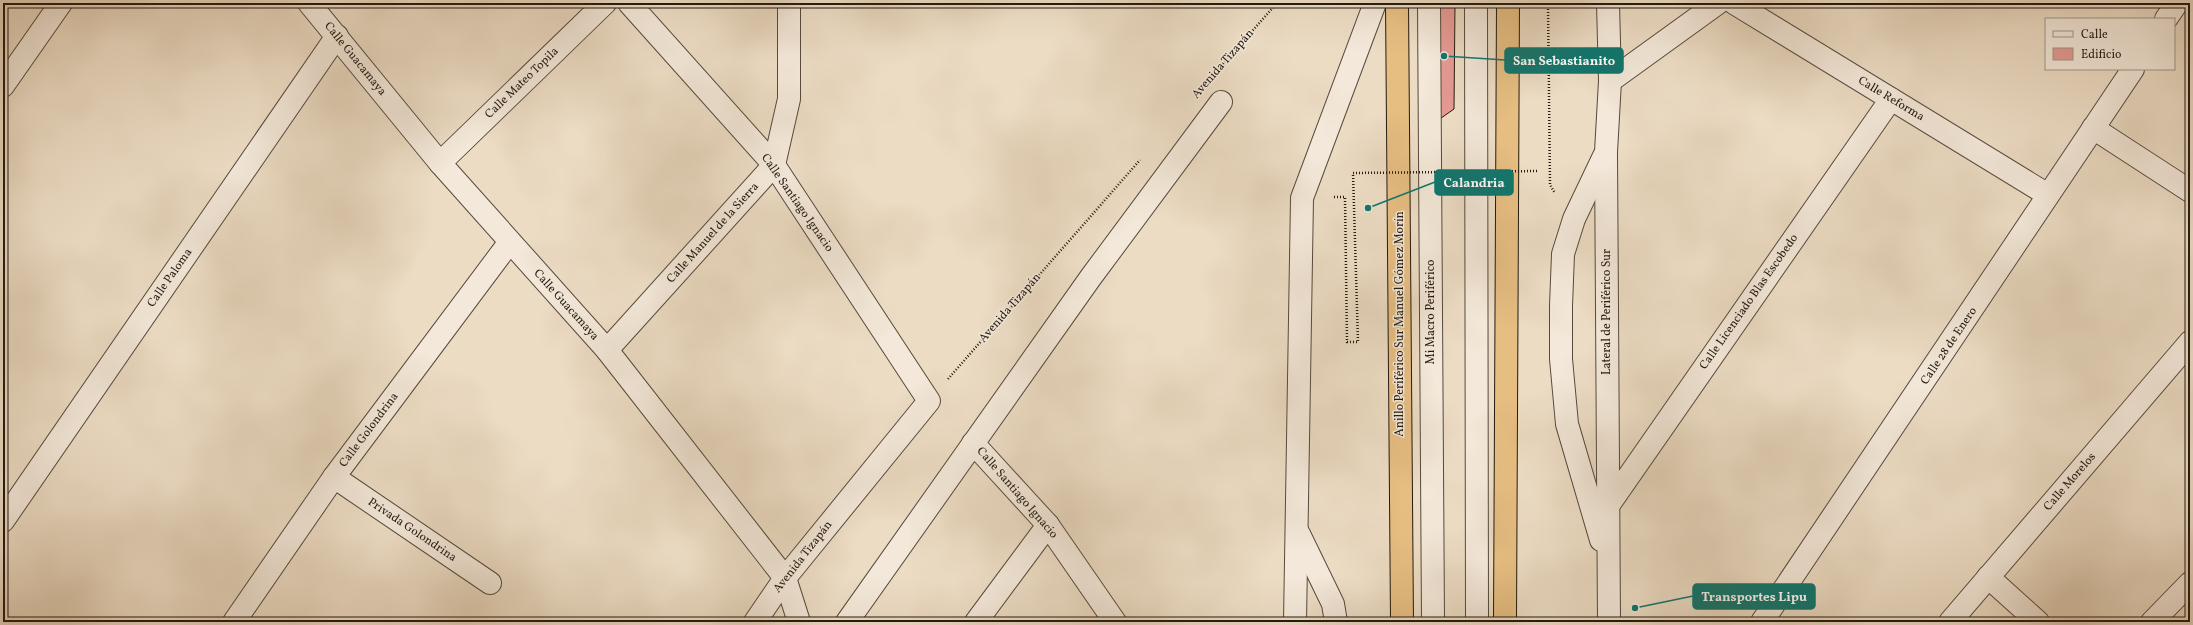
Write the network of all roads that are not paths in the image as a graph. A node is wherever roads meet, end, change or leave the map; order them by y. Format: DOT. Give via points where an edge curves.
graph roads {
  1 [pos="61,3"];
  2 [pos="309,3"];
  3 [pos="605,3"];
  4 [pos="629,3"];
  5 [pos="789,3"];
  6 [pos="1375,3"];
  7 [pos="1397,3"];
  8 [pos="1428,3"];
  9 [pos="1476,3"];
  10 [pos="1508,3"];
  11 [pos="1608,3"];
  12 [pos="1718,3"];
  13 [pos="1734,3"];
  14 [pos="2177,3"];
  15 [pos="2167,18"];
  16 [pos="337,36"];
  17 [pos="2132,70"];
  18 [pos="1610,81"];
  19 [pos="3,86"];
  20 [pos="1891,99"];
  21 [pos="1221,102"];
  22 [pos="2093,128"];
  23 [pos="1606,152"];
  24 [pos="440,163"];
  25 [pos="774,165"];
  26 [pos="2190,191"];
  27 [pos="2048,195"];
  28 [pos="509,243"];
  29 [pos="2190,342"];
  30 [pos="607,350"];
  31 [pos="929,401"];
  32 [pos="973,443"];
  33 [pos="334,477"];
  34 [pos="1608,506"];
  35 [pos="3,521"];
  36 [pos="1048,525"];
  37 [pos="1296,529"];
  38 [pos="1609,566"];
  39 [pos="1988,577"];
  40 [pos="785,578"];
  41 [pos="490,583"];
  42 [pos="2190,583"];
  43 [pos="234,622"];
  44 [pos="755,622"];
  45 [pos="799,622"];
  46 [pos="847,622"];
  47 [pos="976,622"];
  48 [pos="1115,622"];
  49 [pos="1295,622"];
  50 [pos="1336,622"];
  51 [pos="1402,622"];
  52 [pos="1433,622"];
  53 [pos="1477,622"];
  54 [pos="1505,622"];
  55 [pos="1609,622"];
  56 [pos="1762,622"];
  57 [pos="1950,622"];
  58 [pos="2038,622"];
  59 [pos="2152,622"];
  1 -- 19 [label="street"];
  2 -- 16 [label="street, Calle Guacamaya"];
  3 -- 24 [label="street, Calle Mateo Topila"];
  4 -- 25 [label="street, Calle Santiago Ignacio"];
  5 -- 25 [label="street, Calle Manuel de la Sierra" via="789,99"];
  6 -- 37 [label="street" via="1302,198"];
  7 -- 51 [label="highway, Anillo Periférico Sur Manuel Gómez Morín"];
  8 -- 52 [label="street, Mi Macro Periférico"];
  9 -- 53 [label="street"];
  10 -- 54 [label="highway"];
  11 -- 18 [label="street, Lateral de Periférico Sur"];
  12 -- 18 [label="street"];
  13 -- 20 [label="street, Calle Reforma"];
  14 -- 15 [label="street"];
  16 -- 24 [label="street, Calle Guacamaya"];
  16 -- 35 [label="street, Calle Paloma"];
  17 -- 22 [label="street, Calle 28 de Enero"];
  18 -- 23 [label="street, Lateral de Periférico Sur"];
  20 -- 27 [label="street, Calle Reforma"];
  20 -- 34 [label="street, Calle Licenciado Blas Escobedo"];
  21 -- 32 [label="street" via="1091,277"];
  22 -- 26 [label="street"];
  22 -- 27 [label="street, Calle 28 de Enero"];
  23 -- 34 [label="street, Lateral de Periférico Sur"];
  23 -- 38 [label="street" via="1574,219 1563,254 1561,359 1567,424"];
  24 -- 28 [label="street, Calle Guacamaya"];
  25 -- 30 [label="street, Calle Manuel de la Sierra"];
  25 -- 31 [label="street, Calle Santiago Ignacio"];
  27 -- 56 [label="street, Calle 28 de Enero" via="1999,272"];
  28 -- 30 [label="street, Calle Guacamaya"];
  28 -- 33 [label="street, Calle Golondrina"];
  29 -- 39 [label="street, Calle Morelos"];
  30 -- 40 [label="street, Calle Guacamaya"];
  31 -- 40 [label="street, Avenida Tizapán"];
  32 -- 36 [label="street, Calle Santiago Ignacio"];
  32 -- 46 [label="street"];
  33 -- 41 [label="street, Privada Golondrina"];
  33 -- 43 [label="street, Calle Golondrina"];
  34 -- 38 [label="street, Lateral de Periférico Sur"];
  36 -- 47 [label="street"];
  36 -- 48 [label="street, Calle Santiago Ignacio"];
  37 -- 49 [label="street"];
  37 -- 50 [label="street" via="1333,604"];
  38 -- 55 [label="street, Lateral de Periférico Sur"];
  39 -- 57 [label="street, Calle Morelos"];
  39 -- 58 [label="street"];
  40 -- 44 [label="street, Avenida Tizapán"];
  40 -- 45 [label="street, Calle Guacamaya"];
  42 -- 59 [label="street"];
}
